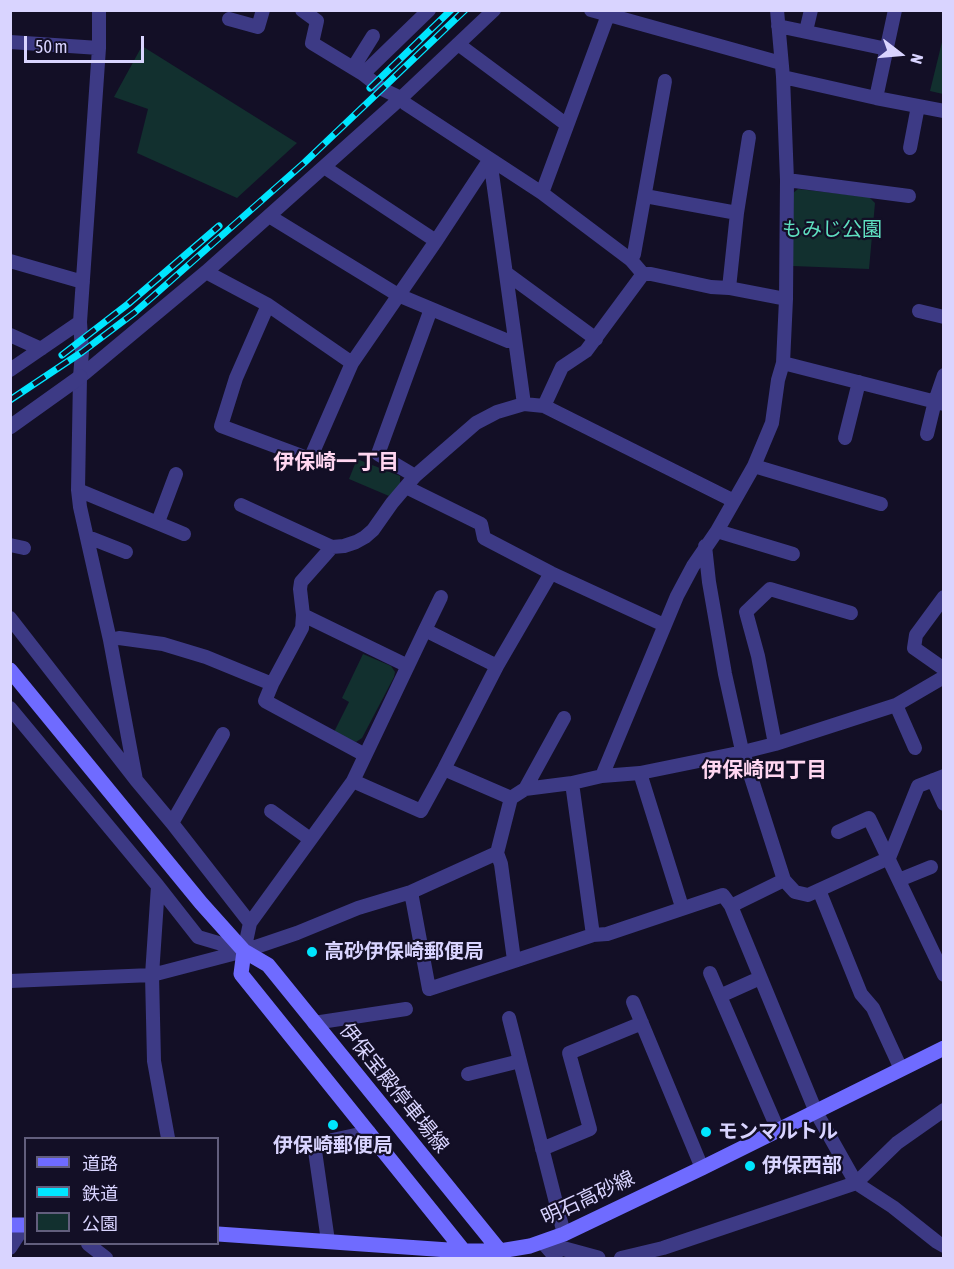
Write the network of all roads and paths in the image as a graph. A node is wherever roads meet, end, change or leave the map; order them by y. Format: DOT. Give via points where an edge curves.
graph roads {
  1 [pos="99,10"];
  2 [pos="263,10"];
  3 [pos="302,10"];
  4 [pos="429,10"];
  5 [pos="494,10"];
  6 [pos="591,10"];
  7 [pos="777,10"];
  8 [pos="811,10"];
  9 [pos="895,10"];
  10 [pos="608,15"];
  11 [pos="229,19"];
  12 [pos="778,26"];
  13 [pos="806,31"];
  14 [pos="373,36"];
  15 [pos="10,42"];
  16 [pos="458,44"];
  17 [pos="99,48"];
  18 [pos="887,49"];
  19 [pos="781,63"];
  20 [pos="358,71"];
  21 [pos="783,77"];
  22 [pos="665,81"];
  23 [pos="401,98"];
  24 [pos="876,98"];
  25 [pos="918,106"];
  26 [pos="944,111"];
  27 [pos="567,125"];
  28 [pos="749,136"];
  29 [pos="910,148"];
  30 [pos="490,159"];
  31 [pos="324,167"];
  32 [pos="787,180"];
  33 [pos="542,193"];
  34 [pos="645,196"];
  35 [pos="909,196"];
  36 [pos="737,213"];
  37 [pos="269,216"];
  38 [pos="436,241"];
  39 [pos="631,260"];
  40 [pos="10,261"];
  41 [pos="206,272"];
  42 [pos="506,273"];
  43 [pos="643,274"];
  44 [pos="83,282"];
  45 [pos="729,288"];
  46 [pos="398,295"];
  47 [pos="786,299"];
  48 [pos="268,305"];
  49 [pos="431,309"];
  50 [pos="919,311"];
  51 [pos="944,317"];
  52 [pos="80,322"];
  53 [pos="10,335"];
  54 [pos="596,339"];
  55 [pos="515,341"];
  56 [pos="41,349"];
  57 [pos="352,363"];
  58 [pos="783,363"];
  59 [pos="10,370"];
  60 [pos="944,375"];
  61 [pos="80,377"];
  62 [pos="859,382"];
  63 [pos="939,402"];
  64 [pos="524,404"];
  65 [pos="544,406"];
  66 [pos="10,427"];
  67 [pos="927,434"];
  68 [pos="845,438"];
  69 [pos="754,466"];
  70 [pos="176,474"];
  71 [pos="415,476"];
  72 [pos="406,487"];
  73 [pos="78,490"];
  74 [pos="734,501"];
  75 [pos="880,504"];
  76 [pos="241,505"];
  77 [pos="158,522"];
  78 [pos="717,531"];
  79 [pos="184,534"];
  80 [pos="87,538"];
  81 [pos="705,546"];
  82 [pos="332,547"];
  83 [pos="126,552"];
  84 [pos="793,554"];
  85 [pos="551,573"];
  86 [pos="441,597"];
  87 [pos="944,597"];
  88 [pos="852,613"];
  89 [pos="303,615"];
  90 [pos="10,618"];
  91 [pos="664,625"];
  92 [pos="425,630"];
  93 [pos="110,640"];
  94 [pos="408,666"];
  95 [pos="497,666"];
  96 [pos="944,669"];
  97 [pos="10,670"];
  98 [pos="944,677"];
  99 [pos="272,684"];
  100 [pos="896,705"];
  101 [pos="10,708"];
  102 [pos="564,718"];
  103 [pos="223,734"];
  104 [pos="775,744"];
  105 [pos="915,748"];
  106 [pos="743,752"];
  107 [pos="365,754"];
  108 [pos="444,769"];
  109 [pos="640,773"];
  110 [pos="602,776"];
  111 [pos="938,778"];
  112 [pos="136,780"];
  113 [pos="353,780"];
  114 [pos="572,783"];
  115 [pos="525,789"];
  116 [pos="511,798"];
  117 [pos="944,804"];
  118 [pos="271,811"];
  119 [pos="172,823"];
  120 [pos="838,832"];
  121 [pos="310,839"];
  122 [pos="497,853"];
  123 [pos="889,858"];
  124 [pos="931,867"];
  125 [pos="784,880"];
  126 [pos="899,880"];
  127 [pos="158,886"];
  128 [pos="819,890"];
  129 [pos="411,892"];
  130 [pos="731,906"];
  131 [pos="682,907"];
  132 [pos="250,923"];
  133 [pos="593,935"];
  134 [pos="244,951"];
  135 [pos="513,960"];
  136 [pos="711,973"];
  137 [pos="152,975"];
  138 [pos="944,975"];
  139 [pos="760,978"];
  140 [pos="10,981"];
  141 [pos="720,996"];
  142 [pos="633,1002"];
  143 [pos="406,1009"];
  144 [pos="509,1018"];
  145 [pos="314,1023"];
  146 [pos="642,1023"];
  147 [pos="944,1048"];
  148 [pos="520,1061"];
  149 [pos="901,1069"];
  150 [pos="468,1074"];
  151 [pos="944,1110"];
  152 [pos="816,1112"];
  153 [pos="778,1130"];
  154 [pos="369,1132"];
  155 [pos="168,1137"];
  156 [pos="542,1149"];
  157 [pos="702,1168"];
  158 [pos="856,1184"];
  159 [pos="24,1227"];
  160 [pos="219,1234"];
  161 [pos="564,1234"];
  162 [pos="328,1242"];
  163 [pos="543,1243"];
  164 [pos="89,1245"];
  165 [pos="944,1246"];
  166 [pos="10,1248"];
  167 [pos="466,1255"];
  168 [pos="501,1256"];
  169 [pos="106,1258"];
  170 [pos="556,1258"];
  171 [pos="598,1258"];
  172 [pos="621,1258"];
  1 -- 17 [label="street"];
  2 -- 11 [label="street" via="258,27"];
  3 -- 20 [label="street" via="317,21 312,43"];
  4 -- 20 [label="street"];
  5 -- 16 [label="street"];
  6 -- 10 [label="street"];
  7 -- 12 [label="street"];
  8 -- 13 [label="street"];
  9 -- 18 [label="street"];
  10 -- 19 [label="street"];
  10 -- 27 [label="street"];
  12 -- 13 [label="street"];
  12 -- 19 [label="street"];
  13 -- 18 [label="street"];
  14 -- 20 [label="street"];
  15 -- 17 [label="street"];
  16 -- 23 [label="street"];
  16 -- 27 [label="street"];
  17 -- 44 [label="street"];
  18 -- 24 [label="street"];
  19 -- 21 [label="street"];
  20 -- 23 [label="street"];
  21 -- 24 [label="street"];
  21 -- 32 [label="street"];
  22 -- 34 [label="street"];
  23 -- 30 [label="street"];
  23 -- 31 [label="street"];
  24 -- 25 [label="street"];
  25 -- 26 [label="street"];
  25 -- 29 [label="street"];
  27 -- 33 [label="street"];
  28 -- 36 [label="street"];
  30 -- 33 [label="street"];
  30 -- 38 [label="street"];
  30 -- 42 [label="street"];
  31 -- 37 [label="street"];
  31 -- 38 [label="street"];
  32 -- 35 [label="street"];
  32 -- 47 [label="street"];
  33 -- 39 [label="street"];
  34 -- 36 [label="street"];
  34 -- 39 [label="street"];
  36 -- 45 [label="street"];
  37 -- 41 [label="street"];
  37 -- 46 [label="street"];
  38 -- 46 [label="street"];
  39 -- 43 [label="street"];
  40 -- 44 [label="street"];
  41 -- 48 [label="street"];
  41 -- 61 [label="street"];
  42 -- 54 [label="street"];
  42 -- 55 [label="street"];
  43 -- 45 [label="street"];
  43 -- 54 [label="street"];
  44 -- 52 [label="street"];
  45 -- 47 [label="street"];
  46 -- 49 [label="street"];
  46 -- 57 [label="street"];
  47 -- 58 [label="street"];
  48 -- 57 [label="street"];
  48 -- 57 [label="street" via="236,378 221,426 310,459"];
  49 -- 55 [label="street"];
  49 -- 71 [label="street" via="378,454"];
  50 -- 51 [label="street"];
  52 -- 56 [label="street"];
  52 -- 61 [label="street"];
  53 -- 56 [label="street"];
  54 -- 65 [label="street" via="562,367"];
  55 -- 64 [label="street"];
  56 -- 59 [label="street"];
  58 -- 62 [label="street"];
  58 -- 69 [label="street" via="772,423"];
  60 -- 63 [label="street"];
  61 -- 66 [label="street"];
  61 -- 73 [label="street"];
  62 -- 63 [label="street"];
  62 -- 68 [label="street"];
  63 -- 67 [label="street"];
  64 -- 65 [label="street"];
  64 -- 71 [label="street" via="476,423"];
  65 -- 74 [label="street"];
  69 -- 74 [label="street"];
  69 -- 75 [label="street"];
  70 -- 77 [label="street"];
  71 -- 72 [label="street"];
  72 -- 82 [label="street" via="365,537"];
  72 -- 85 [label="street" via="481,524 484,538"];
  73 -- 77 [label="street"];
  73 -- 80 [label="street"];
  74 -- 78 [label="street"];
  76 -- 82 [label="street"];
  77 -- 79 [label="street"];
  78 -- 81 [label="street"];
  78 -- 84 [label="street"];
  80 -- 83 [label="street"];
  80 -- 93 [label="street"];
  81 -- 91 [label="street"];
  81 -- 106 [label="street" via="725,674"];
  82 -- 89 [label="street" via="301,582"];
  85 -- 91 [label="street"];
  85 -- 95 [label="street"];
  86 -- 92 [label="street"];
  87 -- 96 [label="street" via="916,635 914,648"];
  88 -- 104 [label="street" via="770,589 746,612"];
  89 -- 94 [label="street"];
  89 -- 99 [label="street" via="302,628"];
  90 -- 112 [label="street"];
  91 -- 110 [label="street"];
  92 -- 94 [label="street"];
  92 -- 95 [label="street"];
  93 -- 99 [label="street" via="162,644"];
  93 -- 112 [label="street"];
  94 -- 107 [label="street"];
  95 -- 108 [label="street"];
  97 -- 134 [label="main road, 伊保宝殿停車場線"];
  98 -- 100 [label="street"];
  99 -- 107 [label="street" via="265,701"];
  100 -- 104 [label="street"];
  100 -- 105 [label="street"];
  101 -- 127 [label="street"];
  102 -- 115 [label="street"];
  103 -- 119 [label="street"];
  104 -- 106 [label="street"];
  106 -- 109 [label="street"];
  106 -- 125 [label="street"];
  107 -- 113 [label="street"];
  108 -- 113 [label="street" via="421,811"];
  108 -- 116 [label="street"];
  109 -- 110 [label="street"];
  109 -- 131 [label="street"];
  110 -- 114 [label="street"];
  111 -- 117 [label="street"];
  111 -- 123 [label="street" via="918,786"];
  112 -- 119 [label="street"];
  113 -- 121 [label="street"];
  114 -- 115 [label="street"];
  114 -- 133 [label="street"];
  115 -- 116 [label="street"];
  116 -- 122 [label="street"];
  118 -- 121 [label="street"];
  119 -- 132 [label="street"];
  120 -- 123 [label="street" via="869,818"];
  121 -- 132 [label="street"];
  122 -- 129 [label="street"];
  122 -- 135 [label="street"];
  123 -- 126 [label="street"];
  123 -- 128 [label="street"];
  124 -- 126 [label="street"];
  125 -- 128 [label="street" via="795,892 808,895"];
  125 -- 130 [label="street"];
  126 -- 138 [label="street"];
  127 -- 134 [label="street" via="198,937"];
  127 -- 137 [label="street"];
  128 -- 149 [label="street" via="861,994 873,1008"];
  129 -- 134 [label="street"];
  129 -- 135 [label="street" via="429,989"];
  130 -- 131 [label="street" via="723,894"];
  130 -- 139 [label="street"];
  131 -- 133 [label="street" via="607,934"];
  132 -- 134 [label="street"];
  133 -- 135 [label="street"];
  134 -- 137 [label="street"];
  134 -- 145 [label="main road, 伊保宝殿停車場線" via="268,965"];
  134 -- 154 [label="main road" via="241,974"];
  136 -- 141 [label="street"];
  137 -- 140 [label="street"];
  137 -- 155 [label="street" via="154,1061"];
  139 -- 141 [label="street"];
  139 -- 152 [label="street"];
  141 -- 153 [label="street"];
  142 -- 146 [label="street"];
  143 -- 145 [label="street"];
  144 -- 148 [label="street"];
  145 -- 168 [label="main road, 伊保宝殿停車場線"];
  146 -- 156 [label="street" via="569,1053 590,1129"];
  146 -- 157 [label="street"];
  147 -- 149 [label="main road, 明石高砂線"];
  148 -- 150 [label="street"];
  148 -- 156 [label="street"];
  149 -- 152 [label="main road, 明石高砂線"];
  151 -- 158 [label="street" via="897,1143"];
  152 -- 153 [label="main road, 明石高砂線"];
  152 -- 158 [label="street"];
  153 -- 157 [label="main road, 明石高砂線"];
  154 -- 162 [label="street" via="314,1144"];
  154 -- 167 [label="main road"];
  156 -- 161 [label="street"];
  157 -- 161 [label="main road, 明石高砂線"];
  158 -- 165 [label="street"];
  158 -- 172 [label="street" via="663,1248"];
  159 -- 166 [label="street"];
  160 -- 162 [label="main road, 明石高砂線"];
  161 -- 163 [label="main road, 明石高砂線"];
  162 -- 167 [label="main road, 明石高砂線"];
  163 -- 168 [label="main road, 明石高砂線"];
  163 -- 170 [label="street"];
  163 -- 171 [label="street"];
  164 -- 169 [label="street"];
  167 -- 168 [label="main road, 明石高砂線"];
}
